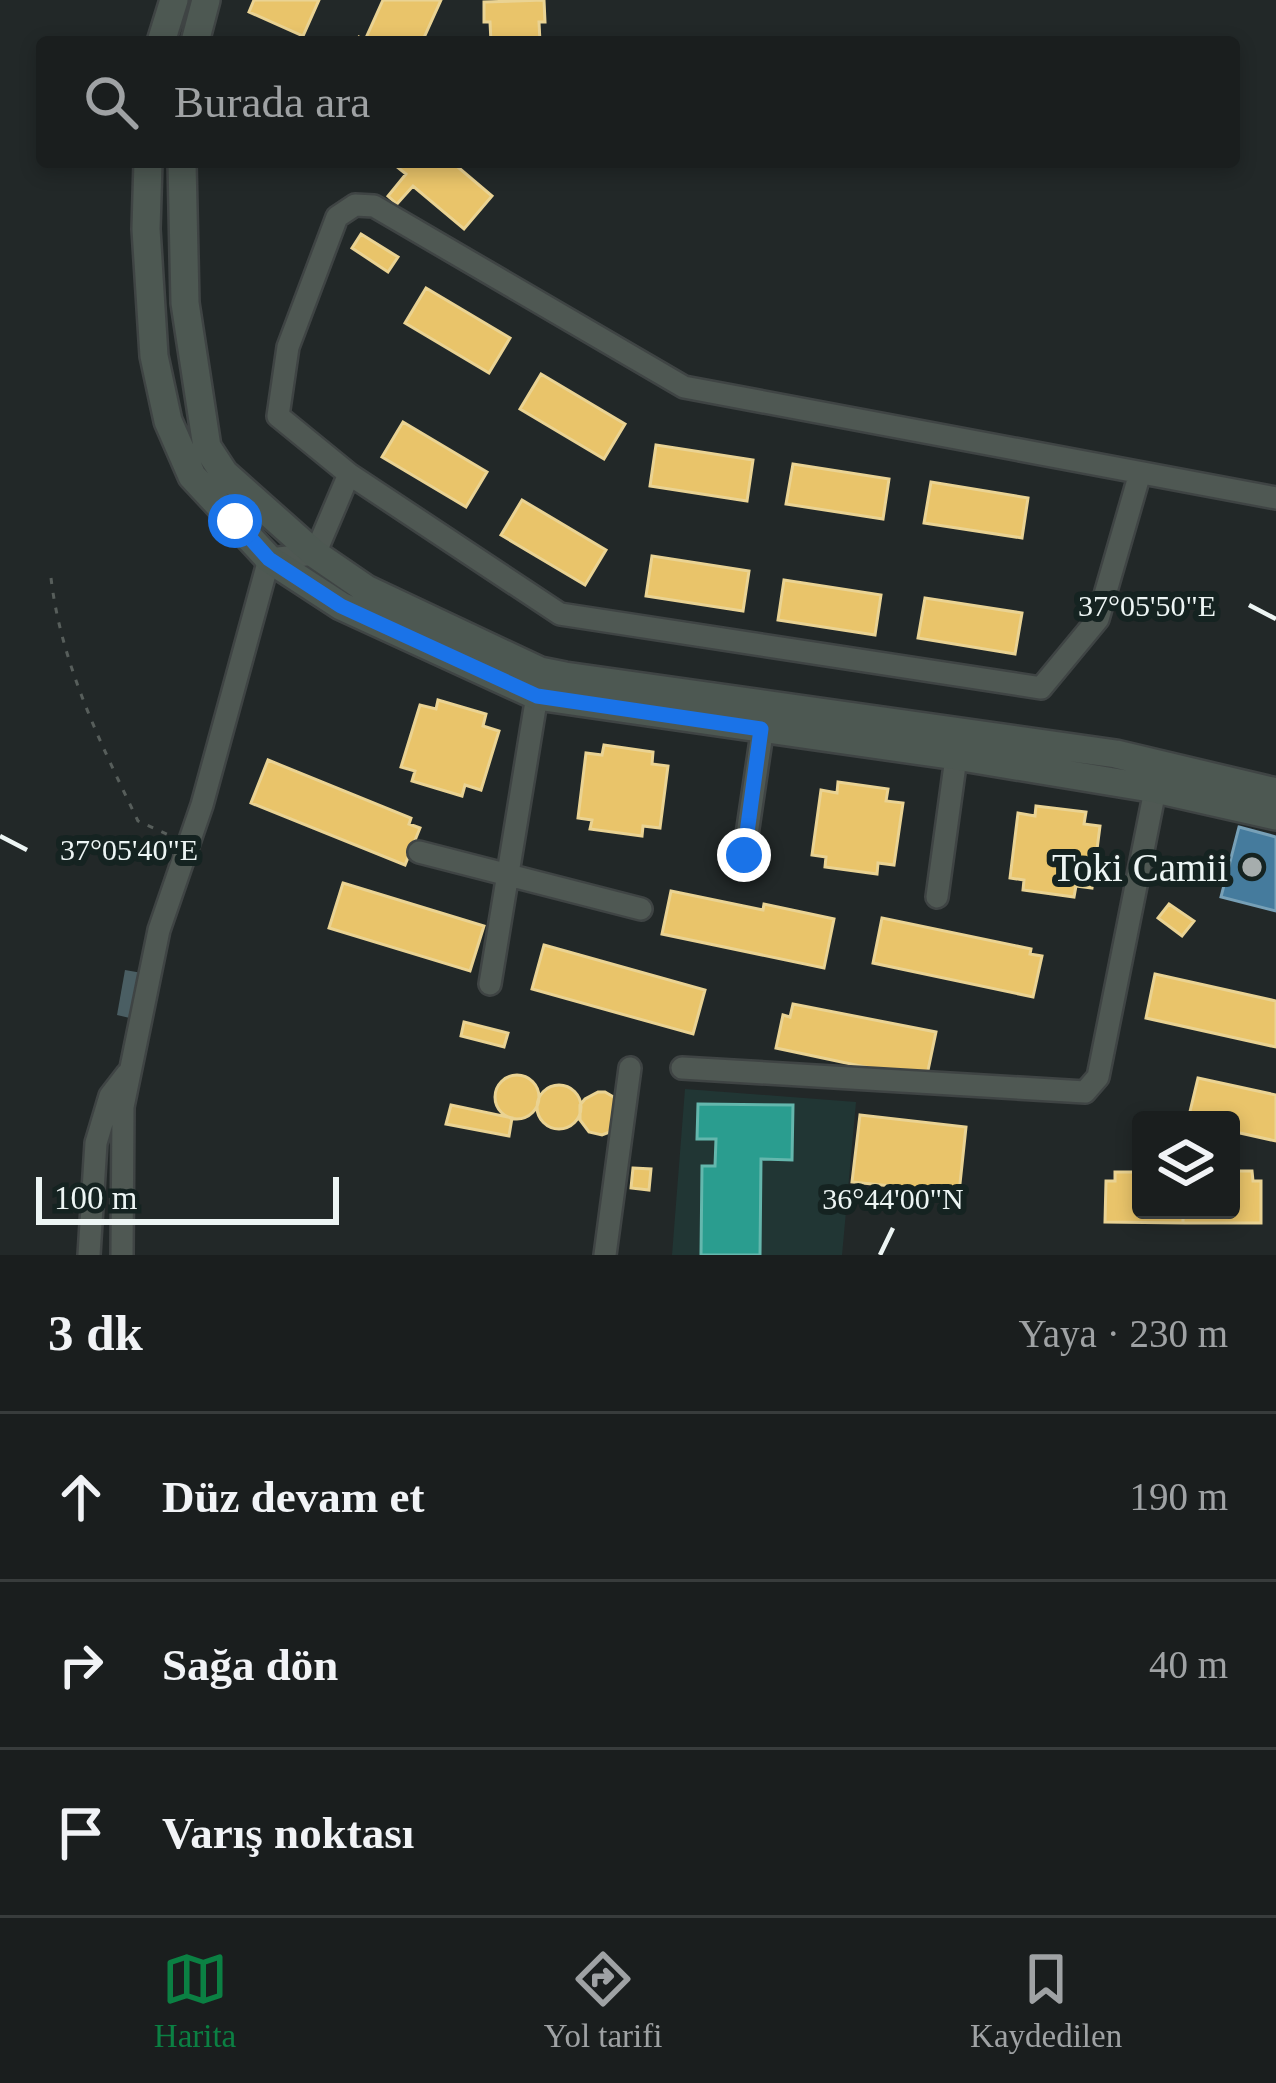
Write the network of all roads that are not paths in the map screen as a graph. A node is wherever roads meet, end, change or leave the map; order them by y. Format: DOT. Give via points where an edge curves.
graph roads {
  1 [pos="174,0"];
  2 [pos="206,0"];
  3 [pos="163,36"];
  4 [pos="197,36"];
  5 [pos="148,168"];
  6 [pos="182,168"];
  7 [pos="1140,473"];
  8 [pos="349,474"];
  9 [pos="1276,498"];
  10 [pos="315,554"];
  11 [pos="269,559"];
  12 [pos="538,684"];
  13 [pos="764,717"];
  14 [pos="958,744"];
  15 [pos="1158,777"];
  16 [pos="1276,792"];
  17 [pos="1276,816"];
  18 [pos="419,852"];
  19 [pos="744,855"];
  20 [pos="507,874"];
  21 [pos="937,897"];
  22 [pos="640,909"];
  23 [pos="490,985"];
  24 [pos="630,1068"];
  25 [pos="682,1068"];
  26 [pos="131,1069"];
  27 [pos="89,1255"];
  28 [pos="122,1255"];
  29 [pos="605,1255"];
  1 -- 3 [label="street"];
  2 -- 4 [label="street"];
  5 -- 11 [label="street" via="154,356 169,421 193,476"];
  6 -- 10 [label="street" via="185,303 207,447"];
  7 -- 8 [label="street" via="1099,619 1041,688 560,614"];
  7 -- 8 [label="street" via="684,387 374,206 355,205 337,217 288,347 278,416"];
  7 -- 9 [label="street"];
  8 -- 10 [label="street"];
  10 -- 11 [label="street"];
  10 -- 12 [label="street"];
  11 -- 12 [label="street" via="341,606"];
  11 -- 26 [label="street" via="159,930"];
  12 -- 13 [label="street"];
  12 -- 20 [label="street"];
  13 -- 14 [label="street"];
  13 -- 19 [label="street"];
  14 -- 15 [label="street"];
  14 -- 21 [label="street"];
  15 -- 16 [label="street"];
  15 -- 17 [label="street"];
  15 -- 25 [label="street" via="1098,1077 1085,1092"];
  18 -- 20 [label="street"];
  20 -- 22 [label="street"];
  20 -- 23 [label="street"];
  24 -- 29 [label="street"];
  26 -- 27 [label="street" via="110,1096 96,1143"];
  26 -- 28 [label="street" via="123,1107"];
}
